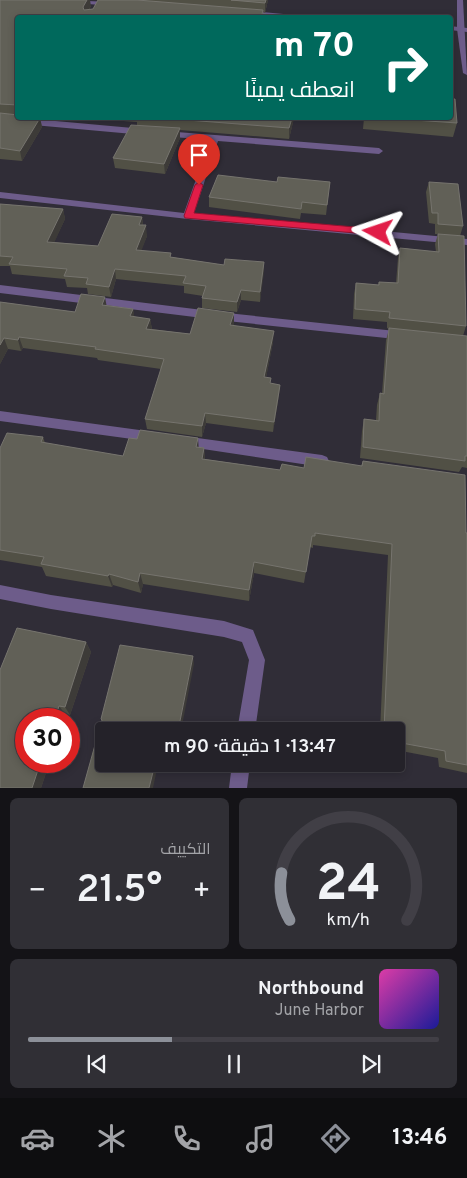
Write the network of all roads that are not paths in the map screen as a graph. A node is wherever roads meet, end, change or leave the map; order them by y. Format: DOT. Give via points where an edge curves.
graph roads {
  1 [pos="63,0"];
  2 [pos="460,0"];
  3 [pos="98,2"];
  4 [pos="118,4"];
  5 [pos="93,10"];
  6 [pos="245,13"];
  7 [pos="269,15"];
  8 [pos="464,29"];
  9 [pos="467,73"];
  10 [pos="0,119"];
  11 [pos="215,138"];
  12 [pos="378,151"];
  13 [pos="0,195"];
  14 [pos="188,216"];
  15 [pos="467,242"];
  16 [pos="0,289"];
  17 [pos="418,337"];
  18 [pos="0,416"];
  19 [pos="339,463"];
  20 [pos="0,592"];
  21 [pos="247,722"];
  22 [pos="240,772"];
  23 [pos="238,788"];
  1 -- 3 [label="street"];
  2 -- 8 [label="street"];
  3 -- 4 [label="street"];
  3 -- 5 [label="street"];
  6 -- 7 [label="street"];
  8 -- 9 [label="street"];
  10 -- 11 [label="street"];
  11 -- 12 [label="street"];
  11 -- 14 [label="street"];
  13 -- 14 [label="street"];
  14 -- 15 [label="street"];
  16 -- 17 [label="street"];
  18 -- 19 [label="street"];
  20 -- 21 [label="street" via="224,629 247,636 257,660"];
  22 -- 23 [label="street"];
}
